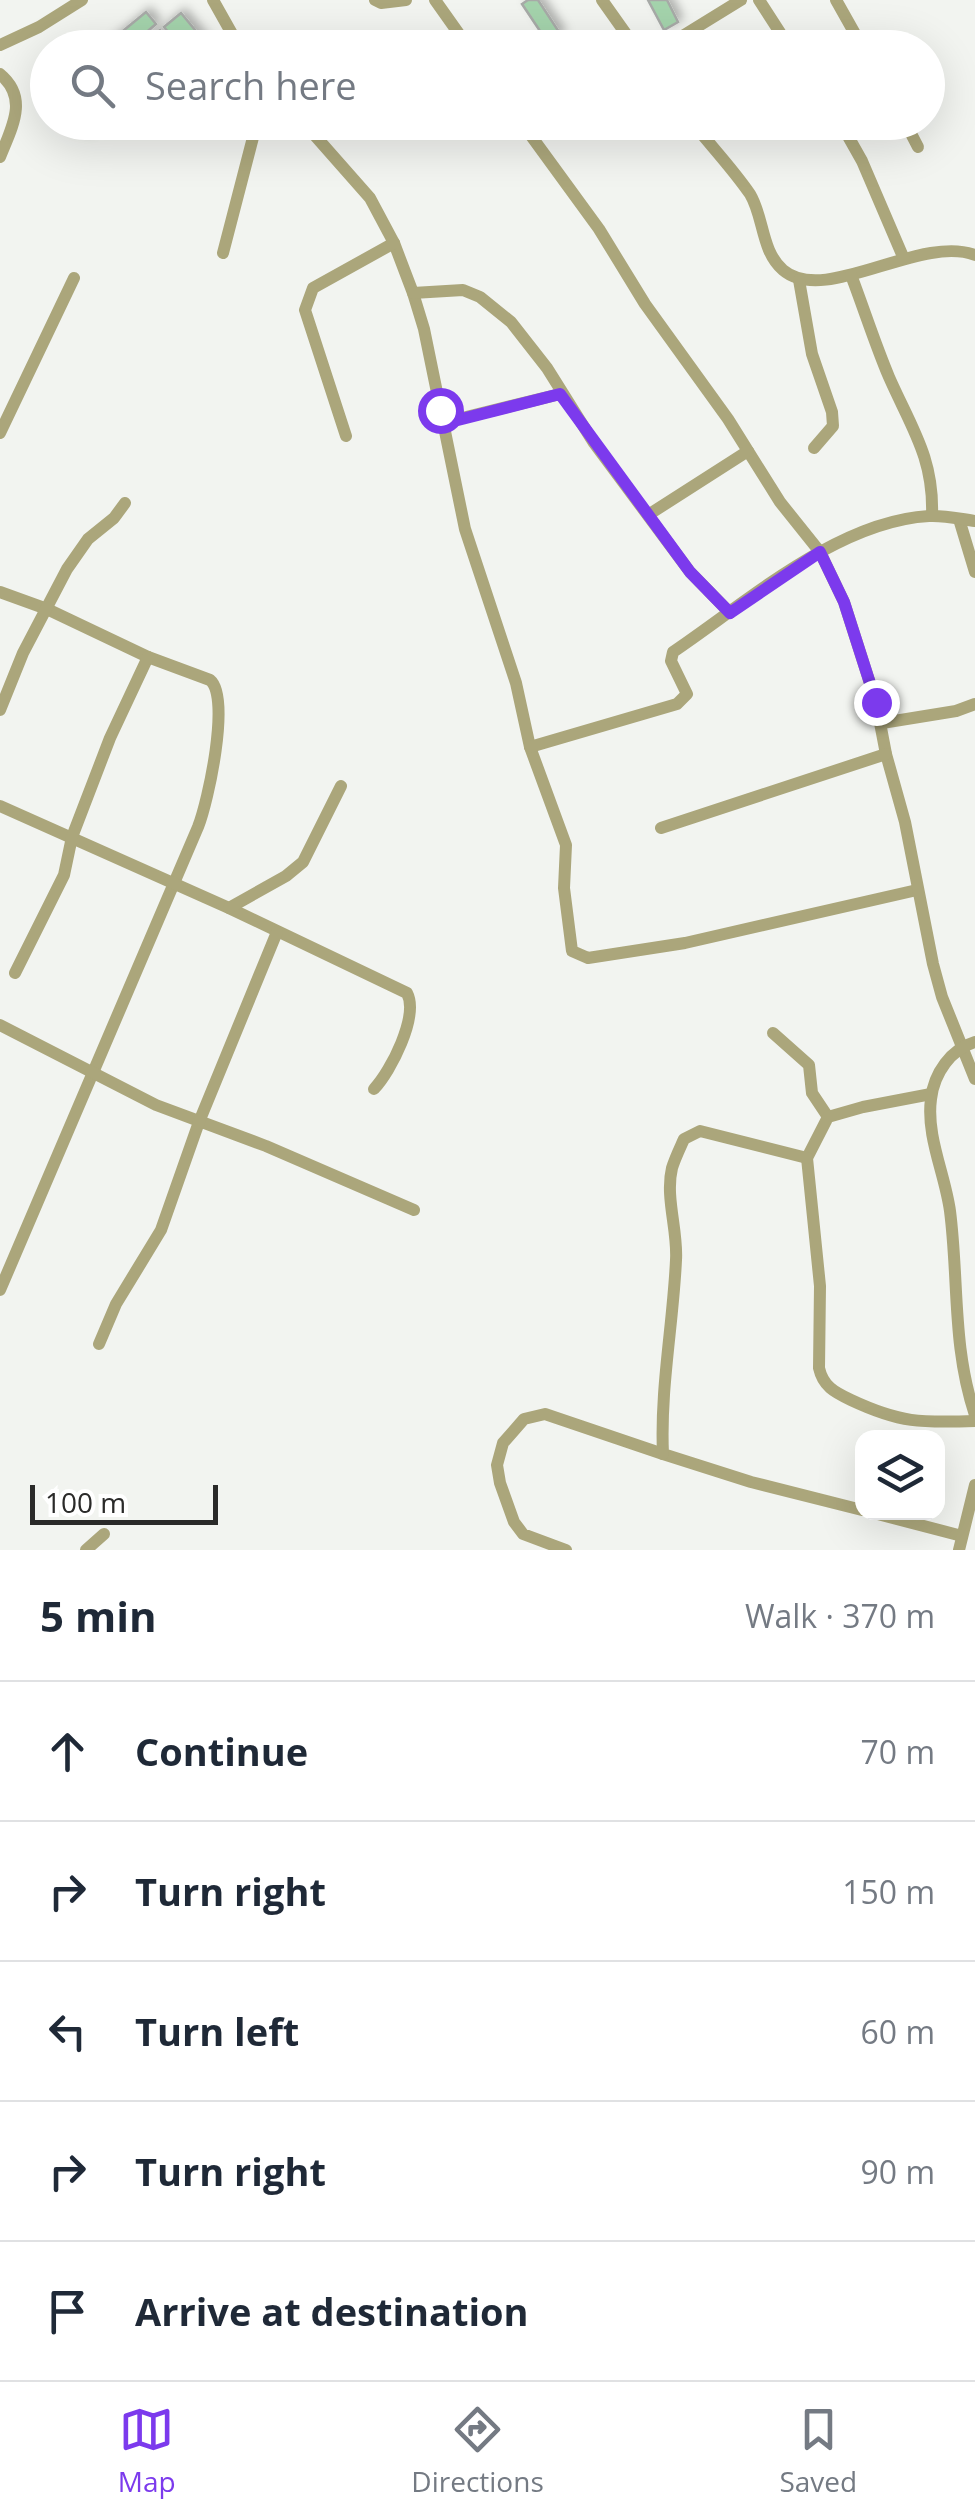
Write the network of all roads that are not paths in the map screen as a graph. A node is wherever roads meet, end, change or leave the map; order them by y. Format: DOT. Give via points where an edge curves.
graph roads {
  1 [pos="82,0"];
  2 [pos="213,0"];
  3 [pos="375,0"];
  4 [pos="406,0"];
  5 [pos="435,0"];
  6 [pos="602,0"];
  7 [pos="741,0"];
  8 [pos="759,0"];
  9 [pos="836,0"];
  10 [pos="32,30"];
  11 [pos="230,30"];
  12 [pos="456,30"];
  13 [pos="623,30"];
  14 [pos="692,30"];
  15 [pos="778,30"];
  16 [pos="853,30"];
  17 [pos="30,31"];
  18 [pos="0,45"];
  19 [pos="0,74"];
  20 [pos="252,140"];
  21 [pos="319,140"];
  22 [pos="535,140"];
  23 [pos="706,140"];
  24 [pos="850,140"];
  25 [pos="914,140"];
  26 [pos="918,147"];
  27 [pos="0,157"];
  28 [pos="394,243"];
  29 [pos="223,253"];
  30 [pos="975,255"];
  31 [pos="904,258"];
  32 [pos="851,275"];
  33 [pos="74,278"];
  34 [pos="799,280"];
  35 [pos="413,293"];
  36 [pos="560,394"];
  37 [pos="442,424"];
  38 [pos="0,433"];
  39 [pos="346,436"];
  40 [pos="814,448"];
  41 [pos="748,451"];
  42 [pos="125,503"];
  43 [pos="648,515"];
  44 [pos="932,516"];
  45 [pos="958,519"];
  46 [pos="975,521"];
  47 [pos="820,552"];
  48 [pos="975,572"];
  49 [pos="0,592"];
  50 [pos="47,608"];
  51 [pos="730,613"];
  52 [pos="148,658"];
  53 [pos="975,704"];
  54 [pos="0,710"];
  55 [pos="882,723"];
  56 [pos="530,748"];
  57 [pos="886,754"];
  58 [pos="340,786"];
  59 [pos="0,806"];
  60 [pos="661,828"];
  61 [pos="72,837"];
  62 [pos="172,885"];
  63 [pos="917,890"];
  64 [pos="229,908"];
  65 [pos="277,932"];
  66 [pos="16,974"];
  67 [pos="0,1026"];
  68 [pos="773,1033"];
  69 [pos="968,1044"];
  70 [pos="91,1074"];
  71 [pos="975,1079"];
  72 [pos="374,1089"];
  73 [pos="931,1094"];
  74 [pos="828,1117"];
  75 [pos="199,1122"];
  76 [pos="808,1158"];
  77 [pos="414,1210"];
  78 [pos="0,1290"];
  79 [pos="99,1344"];
  80 [pos="975,1418"];
  81 [pos="663,1454"];
  82 [pos="975,1485"];
  83 [pos="855,1508"];
  84 [pos="893,1520"];
  85 [pos="104,1534"];
  86 [pos="961,1543"];
  87 [pos="86,1550"];
  88 [pos="566,1550"];
  1 -- 10 [label="street"];
  2 -- 11 [label="street"];
  3 -- 4 [label="street"];
  5 -- 12 [label="street"];
  6 -- 13 [label="street"];
  7 -- 14 [label="street"];
  8 -- 15 [label="street"];
  9 -- 16 [label="street"];
  17 -- 18 [label="street"];
  19 -- 27 [label="street" via="18,99"];
  20 -- 29 [label="street"];
  21 -- 28 [label="street" via="370,198"];
  22 -- 41 [label="street"];
  23 -- 34 [label="street" via="751,196 771,255"];
  24 -- 31 [label="street"];
  25 -- 26 [label="street"];
  28 -- 35 [label="street"];
  28 -- 39 [label="street" via="307,297 305,310"];
  30 -- 31 [label="street" via="946,248"];
  31 -- 32 [label="street"];
  32 -- 34 [label="street"];
  32 -- 44 [label="street" via="928,464"];
  33 -- 38 [label="street"];
  34 -- 40 [label="street" via="812,354 832,412 833,426"];
  35 -- 36 [label="street" via="462,290 480,297 529,344"];
  35 -- 37 [label="street"];
  36 -- 37 [label="street"];
  36 -- 43 [label="street"];
  37 -- 56 [label="street" via="465,529"];
  41 -- 43 [label="street"];
  41 -- 47 [label="street"];
  42 -- 50 [label="street" via="78,551"];
  43 -- 51 [label="street"];
  44 -- 45 [label="street"];
  44 -- 47 [label="street" via="867,528"];
  45 -- 46 [label="street"];
  45 -- 48 [label="street"];
  47 -- 51 [label="street"];
  47 -- 55 [label="street" via="850,616"];
  49 -- 50 [label="street"];
  50 -- 52 [label="street"];
  50 -- 54 [label="street"];
  51 -- 56 [label="street" via="670,656 685,699"];
  52 -- 61 [label="street"];
  52 -- 62 [label="street" via="210,680 219,697 206,808"];
  53 -- 55 [label="street"];
  55 -- 57 [label="street"];
  56 -- 63 [label="street" via="566,846 564,888 578,956 685,943"];
  57 -- 60 [label="street"];
  57 -- 63 [label="street"];
  58 -- 64 [label="street" via="302,862"];
  59 -- 61 [label="street"];
  61 -- 62 [label="street"];
  61 -- 66 [label="street" via="64,875"];
  62 -- 64 [label="street"];
  62 -- 70 [label="street"];
  63 -- 69 [label="street" via="938,980"];
  64 -- 65 [label="street"];
  65 -- 72 [label="street" via="411,1000 392,1066"];
  65 -- 75 [label="street"];
  67 -- 70 [label="street"];
  68 -- 74 [label="street" via="808,1065 812,1093"];
  69 -- 71 [label="street"];
  69 -- 73 [label="street" via="950,1056"];
  70 -- 75 [label="street"];
  70 -- 78 [label="street"];
  73 -- 74 [label="street"];
  73 -- 80 [label="street" via="950,1213 959,1356"];
  74 -- 76 [label="street"];
  75 -- 77 [label="street"];
  75 -- 79 [label="street" via="161,1230"];
  76 -- 80 [label="street" via="822,1380 834,1392 901,1420"];
  76 -- 81 [label="street" via="710,1132 684,1139 672,1168 677,1254 662,1390"];
  81 -- 83 [label="street"];
  81 -- 88 [label="street" via="545,1414 524,1419 503,1443 500,1483 523,1534"];
  82 -- 86 [label="street"];
  84 -- 86 [label="street"];
  85 -- 87 [label="street"];
}
